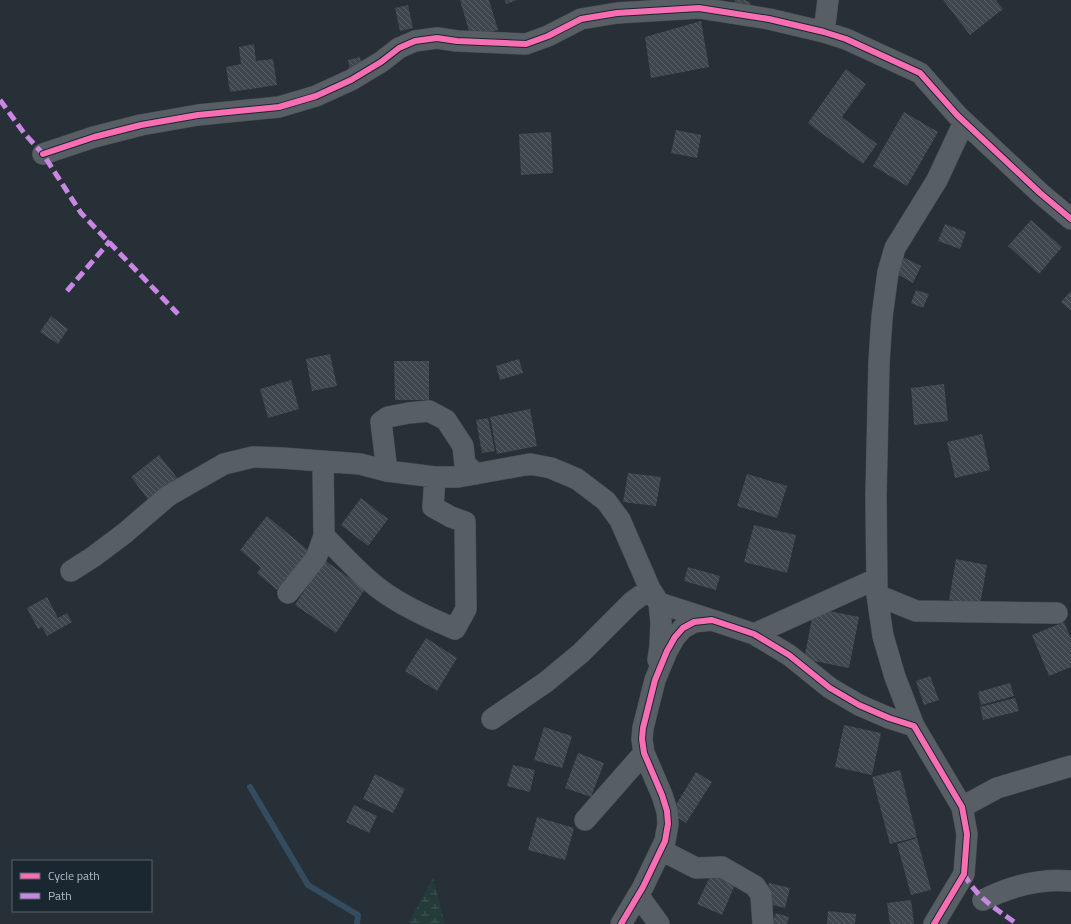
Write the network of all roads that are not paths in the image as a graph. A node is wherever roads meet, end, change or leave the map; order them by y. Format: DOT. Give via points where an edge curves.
graph roads {
  1 [pos="828,0"];
  2 [pos="824,32"];
  3 [pos="964,122"];
  4 [pos="43,154"];
  5 [pos="1071,219"];
  6 [pos="323,461"];
  7 [pos="387,471"];
  8 [pos="476,474"];
  9 [pos="435,477"];
  10 [pos="324,536"];
  11 [pos="71,571"];
  12 [pos="877,587"];
  13 [pos="288,593"];
  14 [pos="654,596"];
  15 [pos="1057,612"];
  16 [pos="712,620"];
  17 [pos="754,634"];
  18 [pos="655,680"];
  19 [pos="492,719"];
  20 [pos="914,726"];
  21 [pos="644,753"];
  22 [pos="1071,766"];
  23 [pos="962,807"];
  24 [pos="585,820"];
  25 [pos="661,850"];
  26 [pos="1071,881"];
  27 [pos="638,895"];
  28 [pos="983,900"];
  29 [pos="620,924"];
  30 [pos="659,924"];
  31 [pos="763,924"];
  32 [pos="934,924"];
  1 -- 2 [label="street"];
  2 -- 3 [label="street" via="846,39 920,73"];
  2 -- 4 [label="street" via="769,19 699,8 617,13 581,19 526,44 437,38 415,41 399,48 351,80 316,96 279,107 198,115 141,125"];
  3 -- 5 [label="street" via="1040,194"];
  3 -- 12 [label="street" via="937,180 894,248 888,272 879,362"];
  6 -- 7 [label="street" via="360,464"];
  6 -- 10 [label="street"];
  6 -- 11 [label="street" via="253,457 224,464 168,496 120,537"];
  7 -- 8 [label="street" via="381,422 388,417 429,411 446,420 463,446 465,464"];
  7 -- 9 [label="street"];
  8 -- 9 [label="street"];
  8 -- 14 [label="street" via="530,464 550,468 577,479 606,501 620,520"];
  9 -- 10 [label="street" via="433,507 465,522 466,608 455,629 388,595"];
  10 -- 13 [label="street" via="316,558"];
  12 -- 15 [label="street" via="916,612"];
  12 -- 17 [label="street"];
  12 -- 20 [label="street" via="883,636 895,677"];
  14 -- 16 [label="street"];
  14 -- 18 [label="street" via="661,622"];
  14 -- 19 [label="street" via="632,602 581,653 546,682"];
  16 -- 17 [label="street"];
  16 -- 18 [label="street" via="694,622 683,628 667,651"];
  17 -- 20 [label="street" via="788,655 830,688 859,705"];
  18 -- 21 [label="street" via="643,728"];
  20 -- 23 [label="street"];
  21 -- 24 [label="street"];
  21 -- 25 [label="street" via="667,811 668,824"];
  22 -- 23 [label="street" via="997,788"];
  23 -- 32 [label="street" via="967,834 964,874"];
  25 -- 27 [label="street"];
  25 -- 31 [label="street" via="696,868 722,867 755,886 761,895"];
  26 -- 28 [label="street" via="1054,879 1023,884"];
  27 -- 29 [label="street"];
  27 -- 30 [label="street"];
}
